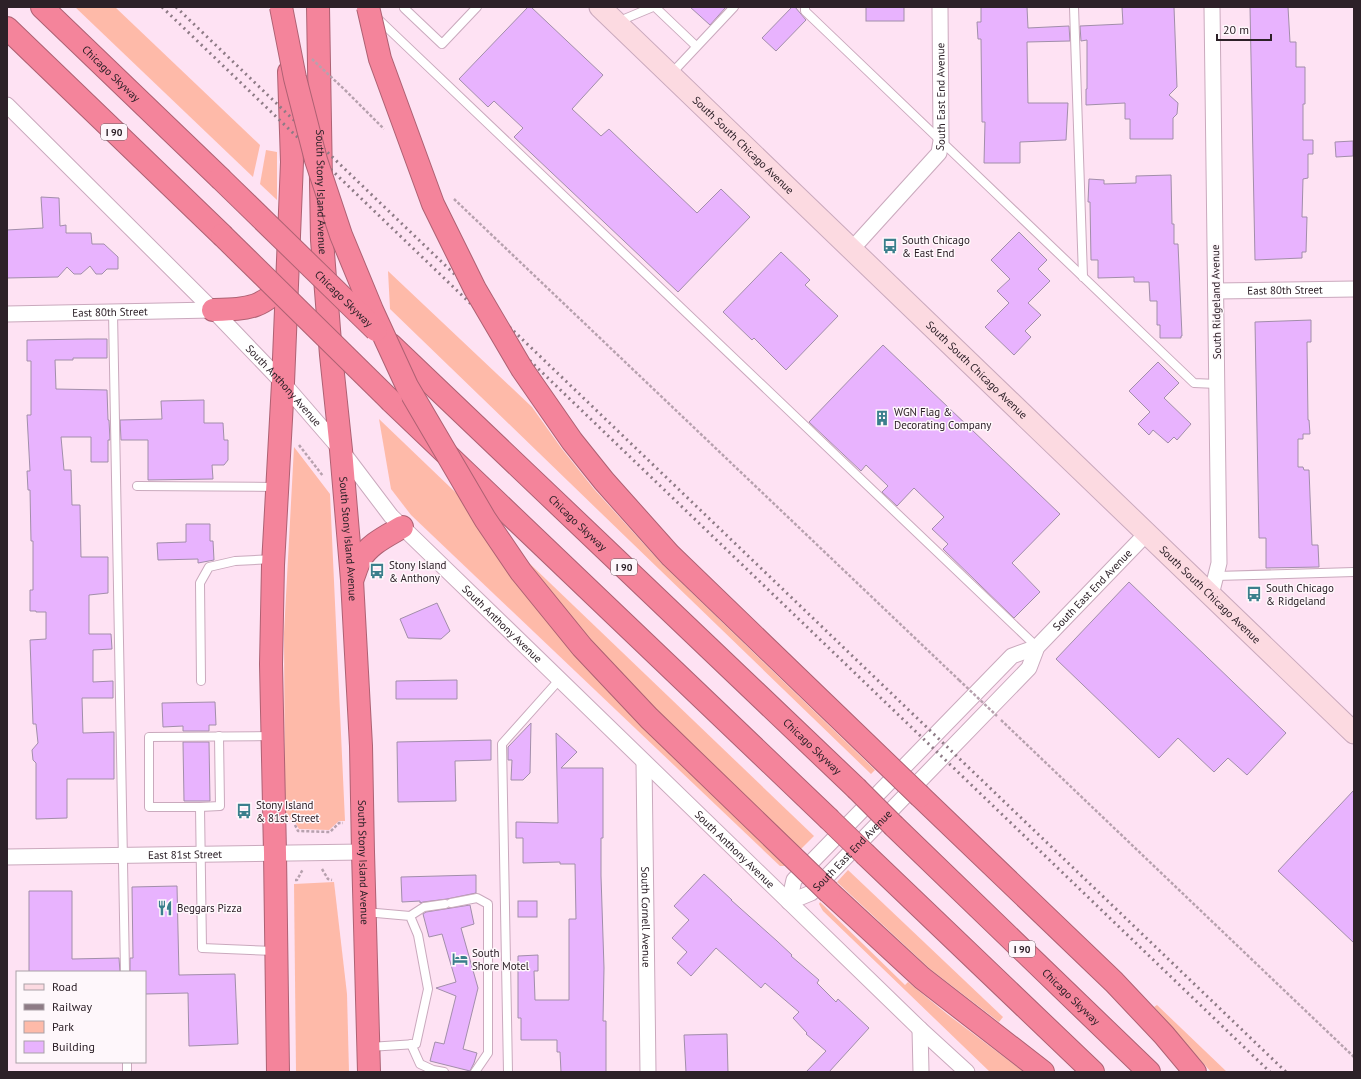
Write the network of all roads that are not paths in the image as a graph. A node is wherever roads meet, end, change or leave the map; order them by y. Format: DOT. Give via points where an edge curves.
graph roads {
  1 [pos="42,7"];
  2 [pos="282,7"];
  3 [pos="288,7"];
  4 [pos="318,7"];
  5 [pos="367,7"];
  6 [pos="405,7"];
  7 [pos="477,7"];
  8 [pos="600,7"];
  9 [pos="654,7"];
  10 [pos="734,7"];
  11 [pos="805,7"];
  12 [pos="940,7"];
  13 [pos="1074,7"];
  14 [pos="1212,7"];
  15 [pos="616,23"];
  16 [pos="7,28"];
  17 [pos="696,46"];
  18 [pos="671,75"];
  19 [pos="7,106"];
  20 [pos="941,141"];
  21 [pos="852,249"];
  22 [pos="1083,277"];
  23 [pos="288,279"];
  24 [pos="1354,288"];
  25 [pos="1216,290"];
  26 [pos="213,310"];
  27 [pos="113,312"];
  28 [pos="7,314"];
  29 [pos="283,383"];
  30 [pos="1217,384"];
  31 [pos="341,450"];
  32 [pos="137,486"];
  33 [pos="278,488"];
  34 [pos="402,527"];
  35 [pos="1147,533"];
  36 [pos="274,559"];
  37 [pos="1354,572"];
  38 [pos="352,580"];
  39 [pos="1214,586"];
  40 [pos="1037,647"];
  41 [pos="560,679"];
  42 [pos="201,681"];
  43 [pos="1354,733"];
  44 [pos="219,736"];
  45 [pos="272,736"];
  46 [pos="644,762"];
  47 [pos="200,807"];
  48 [pos="363,852"];
  49 [pos="275,853"];
  50 [pos="200,854"];
  51 [pos="123,855"];
  52 [pos="7,857"];
  53 [pos="789,902"];
  54 [pos="364,912"];
  55 [pos="410,916"];
  56 [pos="276,950"];
  57 [pos="125,971"];
  58 [pos="920,1029"];
  59 [pos="411,1044"];
  60 [pos="368,1047"];
  61 [pos="278,1072"];
  62 [pos="369,1072"];
  63 [pos="444,1072"];
  64 [pos="475,1072"];
  65 [pos="508,1072"];
  66 [pos="648,1072"];
  67 [pos="921,1072"];
  68 [pos="967,1072"];
  69 [pos="1043,1072"];
  70 [pos="1093,1072"];
  71 [pos="1149,1072"];
  72 [pos="1195,1072"];
  1 -- 71 [label="highway, Chicago Skyway / I 90, bridge"];
  2 -- 69 [label="highway, bridge" via="295,78 316,160 341,235 372,310 407,386 484,519 521,572 582,648 649,718 830,892 922,978"];
  3 -- 23 [label="highway" via="292,162"];
  4 -- 31 [label="highway, South Stony Island Avenue" via="322,240"];
  5 -- 40 [label="lane"];
  5 -- 72 [label="highway, bridge" via="380,59 433,204 479,296 522,370 572,441 604,481 670,554 1114,982"];
  6 -- 7 [label="lane" via="442,44"];
  8 -- 15 [label="main road, South South Chicago Avenue"];
  9 -- 15 [label="lane"];
  9 -- 17 [label="lane"];
  10 -- 17 [label="lane"];
  11 -- 20 [label="lane" via="805,11"];
  12 -- 20 [label="street, South East End Avenue"];
  13 -- 22 [label="lane"];
  14 -- 25 [label="street, South Ridgeland Avenue"];
  15 -- 18 [label="main road, South South Chicago Avenue"];
  16 -- 70 [label="highway, I 90, bridge" via="392,401"];
  17 -- 18 [label="lane"];
  18 -- 21 [label="main road, South South Chicago Avenue"];
  19 -- 26 [label="street, South Anthony Avenue"];
  20 -- 21 [label="street, South East End Avenue" via="939,153"];
  20 -- 22 [label="lane"];
  21 -- 35 [label="main road, South South Chicago Avenue"];
  22 -- 30 [label="lane" via="1194,383"];
  23 -- 26 [label="highway" via="277,293 258,305 240,310"];
  23 -- 29 [label="highway"];
  24 -- 25 [label="street, East 80th Street"];
  25 -- 30 [label="street, South Ridgeland Avenue"];
  26 -- 27 [label="street, East 80th Street"];
  26 -- 29 [label="street, South Anthony Avenue"];
  27 -- 28 [label="street, East 80th Street"];
  27 -- 51 [label="lane"];
  29 -- 31 [label="street, South Anthony Avenue"];
  29 -- 33 [label="highway"];
  30 -- 39 [label="street, South Ridgeland Avenue" via="1219,564"];
  31 -- 34 [label="street, South Anthony Avenue"];
  31 -- 38 [label="highway, South Stony Island Avenue"];
  32 -- 33 [label="lane"];
  33 -- 36 [label="highway"];
  34 -- 38 [label="highway" via="367,550 359,561"];
  34 -- 41 [label="street, South Anthony Avenue"];
  35 -- 39 [label="main road, South South Chicago Avenue"];
  35 -- 40 [label="street, South East End Avenue"];
  36 -- 42 [label="lane" via="235,561 209,567 200,582"];
  36 -- 45 [label="highway"];
  37 -- 39 [label="lane"];
  38 -- 48 [label="highway, South Stony Island Avenue" via="361,746"];
  39 -- 43 [label="main road, South South Chicago Avenue"];
  40 -- 53 [label="street, South East End Avenue" via="1028,668 822,882 811,893"];
  40 -- 53 [label="street, South East End Avenue" via="1012,656 794,880"];
  41 -- 46 [label="street, South Anthony Avenue"];
  41 -- 65 [label="lane" via="502,744"];
  44 -- 45 [label="lane"];
  44 -- 47 [label="lane" via="220,806"];
  44 -- 47 [label="lane" via="149,737 149,807"];
  45 -- 49 [label="highway"];
  46 -- 53 [label="street, South Anthony Avenue"];
  46 -- 66 [label="street, South Cornell Avenue"];
  47 -- 50 [label="lane"];
  48 -- 49 [label="street, East 81st Street"];
  48 -- 54 [label="highway, South Stony Island Avenue"];
  49 -- 50 [label="street, East 81st Street"];
  49 -- 56 [label="highway"];
  50 -- 51 [label="street, East 81st Street"];
  50 -- 56 [label="lane" via="202,948"];
  51 -- 52 [label="street, East 81st Street"];
  51 -- 57 [label="lane"];
  53 -- 58 [label="street, South Anthony Avenue"];
  54 -- 55 [label="lane"];
  54 -- 60 [label="highway, South Stony Island Avenue"];
  55 -- 59 [label="lane" via="418,935 428,989 416,1044"];
  55 -- 64 [label="lane" via="424,907 477,898 488,904 488,1053"];
  56 -- 61 [label="highway"];
  58 -- 67 [label="street"];
  58 -- 68 [label="street, South Anthony Avenue"];
  59 -- 60 [label="lane"];
  59 -- 63 [label="lane" via="420,1064"];
  60 -- 62 [label="highway, South Stony Island Avenue"];
}
